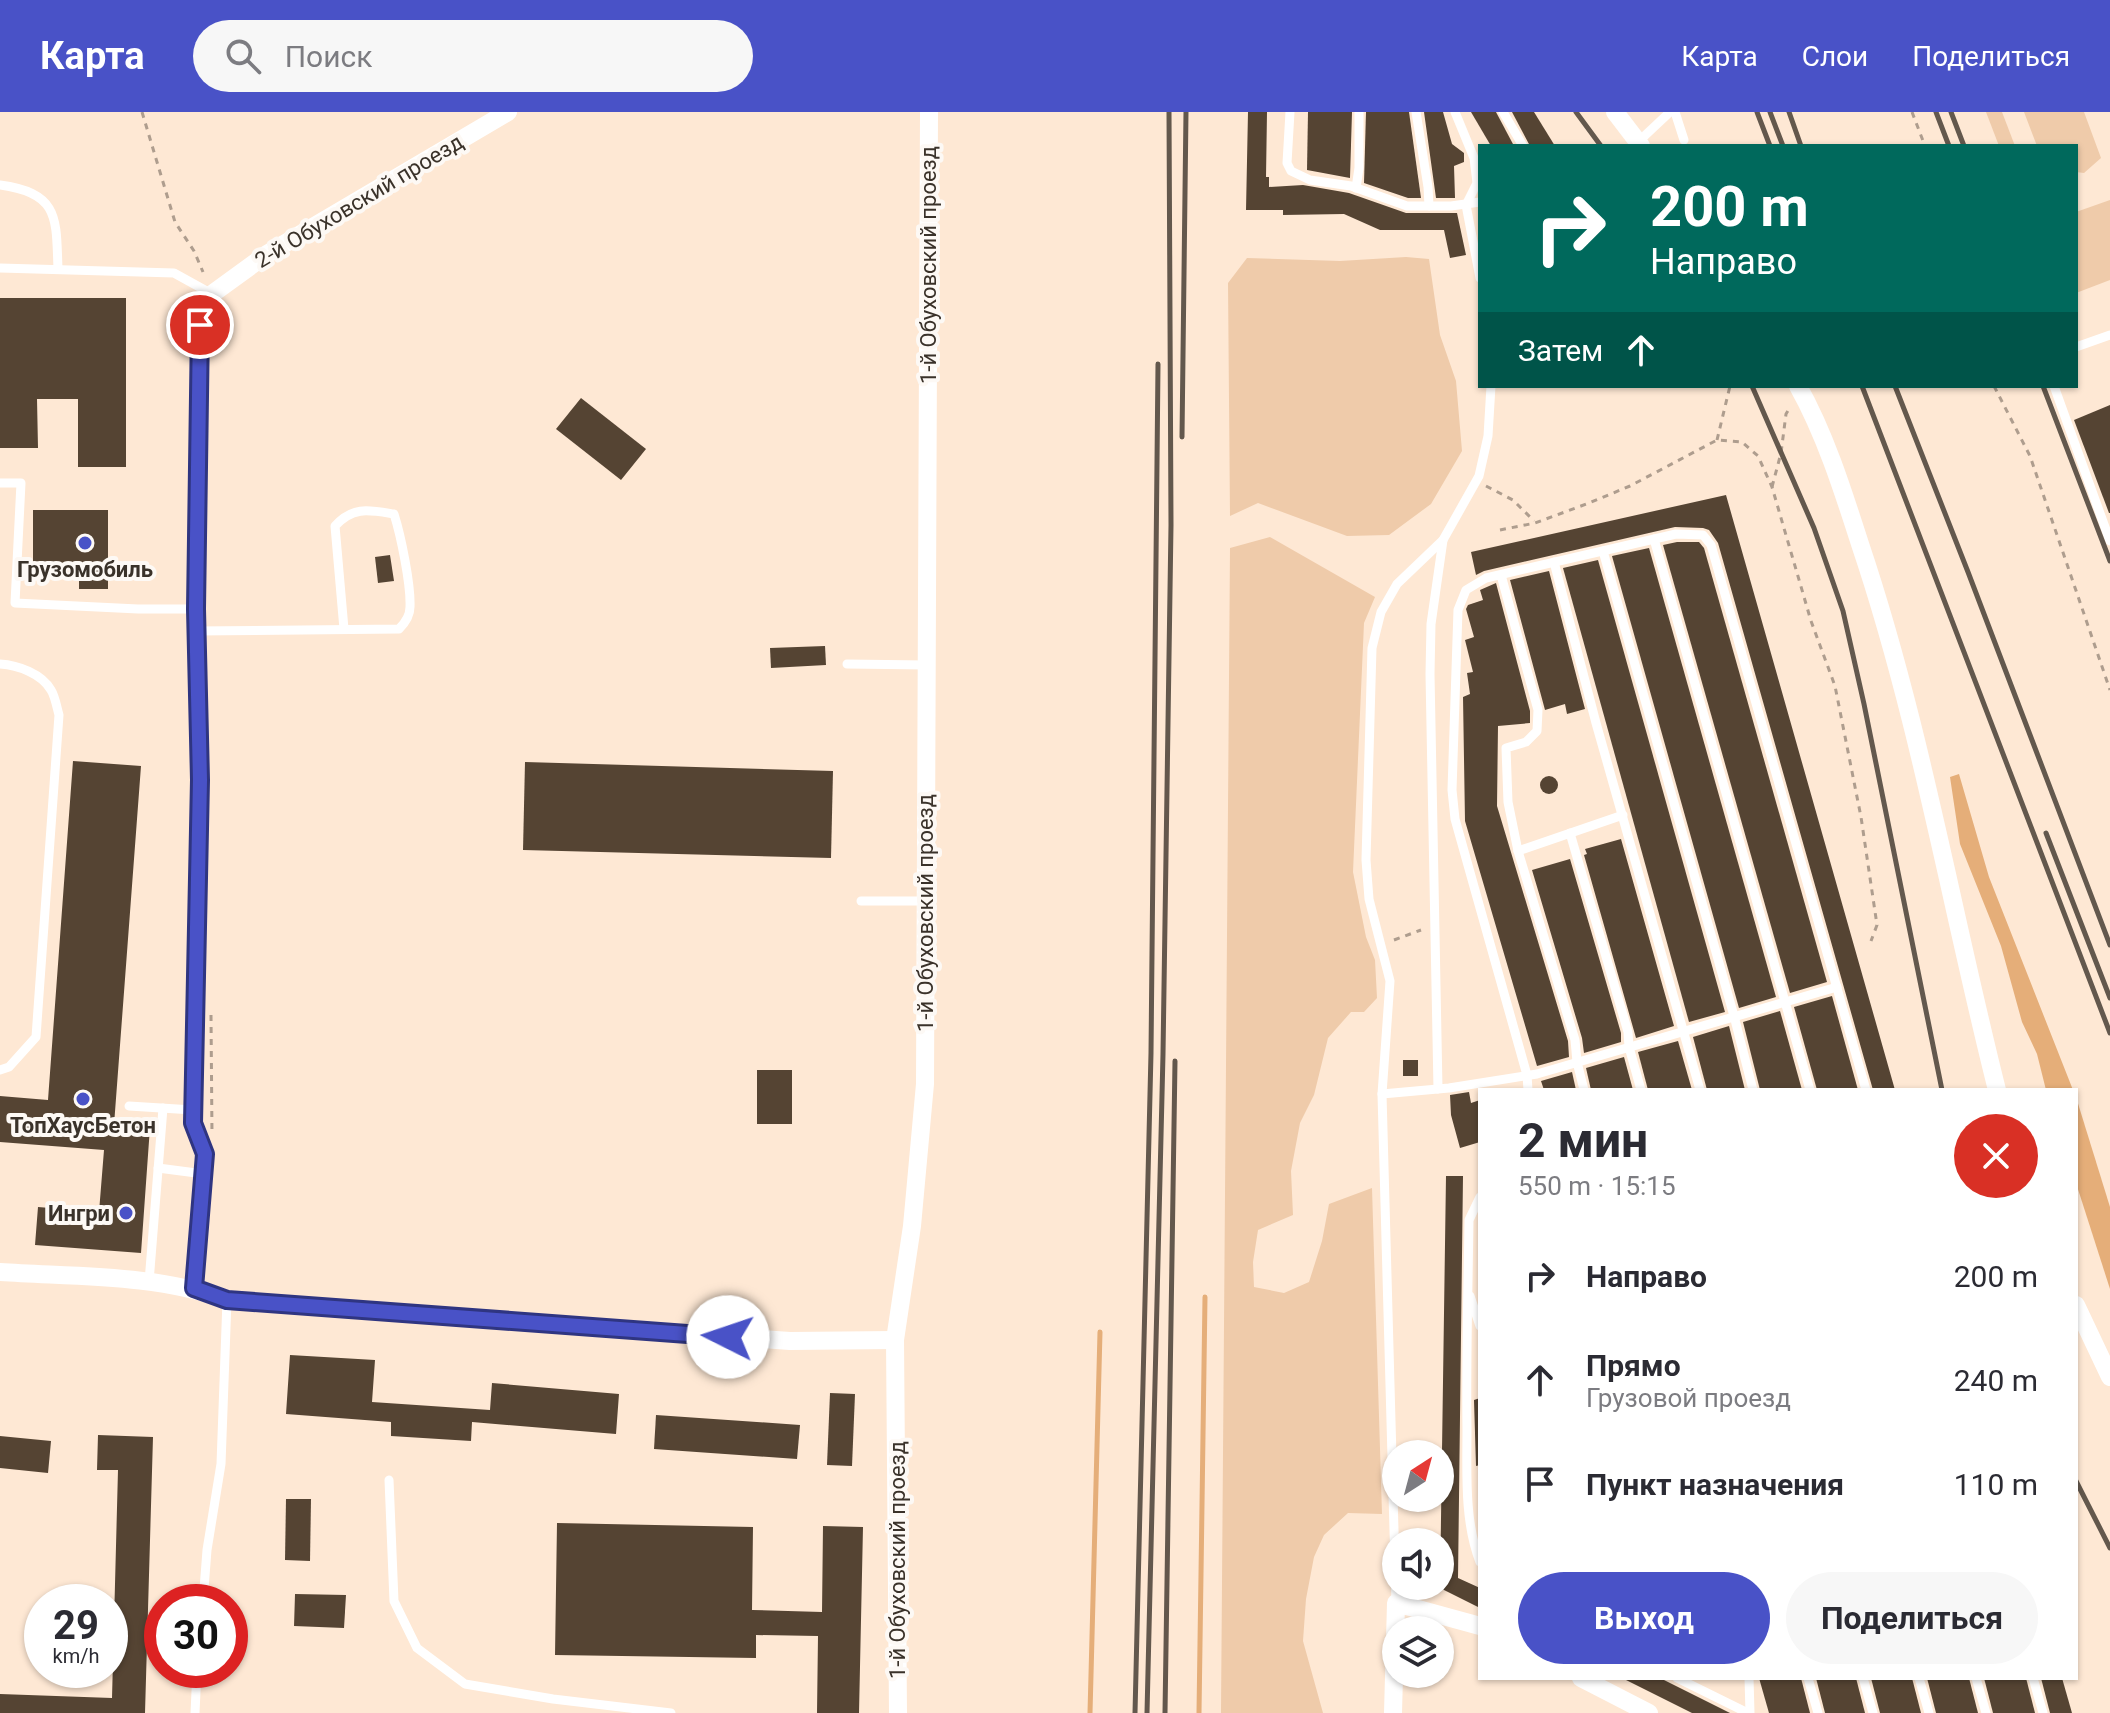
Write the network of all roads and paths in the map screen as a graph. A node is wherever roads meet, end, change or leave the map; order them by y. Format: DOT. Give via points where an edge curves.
graph roads {
  1 [pos="142,112"];
  2 [pos="508,112"];
  3 [pos="929,112"];
  4 [pos="1290,112"];
  5 [pos="1359,112"];
  6 [pos="1416,112"];
  7 [pos="1455,112"];
  8 [pos="1503,112"];
  9 [pos="1615,112"];
  10 [pos="1672,112"];
  11 [pos="1912,112"];
  12 [pos="1684,140"];
  13 [pos="1522,144"];
  14 [pos="1639,144"];
  15 [pos="1924,144"];
  16 [pos="0,185"];
  17 [pos="1356,188"];
  18 [pos="1478,202"];
  19 [pos="1466,205"];
  20 [pos="1429,206"];
  21 [pos="0,268"];
  22 [pos="1478,268"];
  23 [pos="58,269"];
  24 [pos="212,294"];
  25 [pos="2110,335"];
  26 [pos="2078,346"];
  27 [pos="1491,388"];
  28 [pos="1730,388"];
  29 [pos="1995,388"];
  30 [pos="2055,388"];
  31 [pos="1800,389"];
  32 [pos="1717,440"];
  33 [pos="1475,482"];
  34 [pos="0,483"];
  35 [pos="1772,487"];
  36 [pos="1535,523"];
  37 [pos="1500,530"];
  38 [pos="1654,539"];
  39 [pos="1443,540"];
  40 [pos="2110,541"];
  41 [pos="1603,551"];
  42 [pos="1554,562"];
  43 [pos="1501,575"];
  44 [pos="196,609"];
  45 [pos="344,629"];
  46 [pos="196,634"];
  47 [pos="0,664"];
  48 [pos="847,664"];
  49 [pos="926,665"];
  50 [pos="2110,690"];
  51 [pos="1623,815"];
  52 [pos="1570,833"];
  53 [pos="1518,851"];
  54 [pos="861,901"];
  55 [pos="925,901"];
  56 [pos="1435,925"];
  57 [pos="1871,941"];
  58 [pos="1382,944"];
  59 [pos="1837,987"];
  60 [pos="1785,1002"];
  61 [pos="1734,1016"];
  62 [pos="1684,1030"];
  63 [pos="1629,1047"];
  64 [pos="1577,1062"];
  65 [pos="0,1070"];
  66 [pos="1527,1075"];
  67 [pos="1528,1088"];
  68 [pos="1584,1088"];
  69 [pos="1640,1088"];
  70 [pos="1699,1088"];
  71 [pos="1752,1088"];
  72 [pos="1809,1088"];
  73 [pos="1865,1088"];
  74 [pos="1997,1088"];
  75 [pos="1438,1089"];
  76 [pos="1382,1094"];
  77 [pos="129,1106"];
  78 [pos="163,1108"];
  79 [pos="193,1110"];
  80 [pos="158,1168"];
  81 [pos="204,1174"];
  82 [pos="1478,1201"];
  83 [pos="0,1272"];
  84 [pos="149,1282"];
  85 [pos="194,1288"];
  86 [pos="1468,1289"];
  87 [pos="227,1300"];
  88 [pos="2078,1309"];
  89 [pos="1478,1320"];
  90 [pos="895,1340"];
  91 [pos="2110,1377"];
  92 [pos="389,1480"];
  93 [pos="1478,1557"];
  94 [pos="204,1584"];
  95 [pos="1396,1603"];
  96 [pos="1478,1625"];
  97 [pos="1585,1680"];
  98 [pos="1749,1680"];
  99 [pos="1809,1680"];
  100 [pos="1864,1680"];
  101 [pos="1920,1680"];
  102 [pos="1977,1680"];
  103 [pos="2034,1680"];
  104 [pos="1696,1683"];
  105 [pos="196,1688"];
  106 [pos="195,1713"];
  107 [pos="671,1713"];
  108 [pos="898,1713"];
  109 [pos="1393,1713"];
  110 [pos="1649,1713"];
  111 [pos="1749,1713"];
  112 [pos="1818,1713"];
  113 [pos="1873,1713"];
  114 [pos="1929,1713"];
  115 [pos="1986,1713"];
  116 [pos="2043,1713"];
  1 -- 24 [label="path" via="175,222"];
  2 -- 24 [label="street, 2-й Обуховский проезд" via="267,254"];
  3 -- 49 [label="street, 1-й Обуховский проезд"];
  4 -- 17 [label="lane" via="1291,171"];
  5 -- 17 [label="lane"];
  6 -- 20 [label="lane"];
  7 -- 19 [label="lane" via="1474,158 1477,183"];
  8 -- 13 [label="lane"];
  9 -- 14 [label="street"];
  10 -- 12 [label="lane"];
  10 -- 14 [label="lane"];
  11 -- 15 [label="path"];
  16 -- 23 [label="lane" via="46,201 56,219"];
  17 -- 20 [label="lane" via="1390,202"];
  18 -- 19 [label="lane"];
  19 -- 20 [label="lane"];
  19 -- 22 [label="lane"];
  21 -- 23 [label="lane"];
  23 -- 24 [label="lane" via="174,273"];
  24 -- 44 [label="street" via="200,325"];
  25 -- 26 [label="lane"];
  27 -- 33 [label="lane" via="1488,436"];
  28 -- 32 [label="path"];
  29 -- 50 [label="path" via="2030,456"];
  30 -- 40 [label="lane"];
  31 -- 35 [label="path" via="1786,414"];
  31 -- 74 [label="street" via="1875,588"];
  32 -- 35 [label="path" via="1742,442 1758,456"];
  32 -- 36 [label="path" via="1630,486"];
  33 -- 36 [label="path" via="1513,500"];
  33 -- 39 [label="lane"];
  34 -- 44 [label="lane" via="21,483 15,603"];
  35 -- 57 [label="path" via="1844,724 1877,925"];
  36 -- 37 [label="path"];
  38 -- 41 [label="lane"];
  38 -- 59 [label="lane" via="1703,535 1711,545"];
  38 -- 60 [label="lane"];
  39 -- 56 [label="lane" via="1431,624"];
  39 -- 58 [label="lane" via="1397,584 1381,612 1372,648 1366,860 1369,899"];
  41 -- 42 [label="lane"];
  41 -- 61 [label="lane"];
  42 -- 43 [label="lane"];
  42 -- 51 [label="lane"];
  43 -- 53 [label="lane" via="1538,710 1537,731 1526,742 1506,748 1508,802"];
  43 -- 66 [label="lane" via="1466,590 1458,610 1452,790 1455,819"];
  44 -- 46 [label="street"];
  45 -- 45 [label="lane" via="335,526 360,510 394,514 410,609 406,623 399,629"];
  45 -- 46 [label="lane"];
  46 -- 79 [label="lane" via="200,780"];
  47 -- 65 [label="lane" via="33,673 51,689 59,715 36,1037"];
  48 -- 49 [label="lane"];
  49 -- 55 [label="street, 1-й Обуховский проезд"];
  51 -- 52 [label="lane"];
  51 -- 62 [label="lane"];
  52 -- 53 [label="lane"];
  52 -- 63 [label="lane"];
  53 -- 64 [label="lane"];
  54 -- 55 [label="lane"];
  55 -- 90 [label="street, 1-й Обуховский проезд" via="925,1084"];
  56 -- 58 [label="path"];
  56 -- 75 [label="lane"];
  58 -- 76 [label="lane" via="1390,981"];
  59 -- 60 [label="lane"];
  59 -- 73 [label="lane"];
  60 -- 61 [label="lane"];
  60 -- 72 [label="lane"];
  61 -- 62 [label="lane"];
  61 -- 71 [label="lane"];
  62 -- 63 [label="lane"];
  62 -- 70 [label="lane"];
  63 -- 64 [label="lane"];
  63 -- 69 [label="lane"];
  64 -- 66 [label="lane"];
  64 -- 68 [label="lane"];
  66 -- 67 [label="lane"];
  66 -- 75 [label="lane"];
  75 -- 76 [label="lane"];
  76 -- 95 [label="lane"];
  77 -- 78 [label="lane"];
  78 -- 79 [label="lane"];
  78 -- 80 [label="lane"];
  79 -- 81 [label="lane" via="205,1154"];
  80 -- 81 [label="lane"];
  80 -- 84 [label="lane"];
  81 -- 85 [label="lane"];
  82 -- 86 [label="lane" via="1469,1220"];
  83 -- 84 [label="street"];
  84 -- 85 [label="street"];
  85 -- 87 [label="street"];
  86 -- 89 [label="lane"];
  86 -- 93 [label="lane" via="1467,1485"];
  87 -- 90 [label="street" via="790,1341"];
  87 -- 94 [label="lane" via="221,1464"];
  88 -- 91 [label="street"];
  90 -- 108 [label="street, 1-й Обуховский проезд"];
  92 -- 107 [label="lane" via="394,1601 417,1648 465,1684"];
  95 -- 96 [label="street"];
  95 -- 109 [label="street"];
  97 -- 110 [label="street"];
  98 -- 111 [label="lane"];
  99 -- 112 [label="lane"];
  100 -- 113 [label="lane"];
  101 -- 114 [label="lane"];
  102 -- 115 [label="lane"];
  103 -- 116 [label="lane"];
  104 -- 111 [label="lane"];
  105 -- 106 [label="lane"];
}
